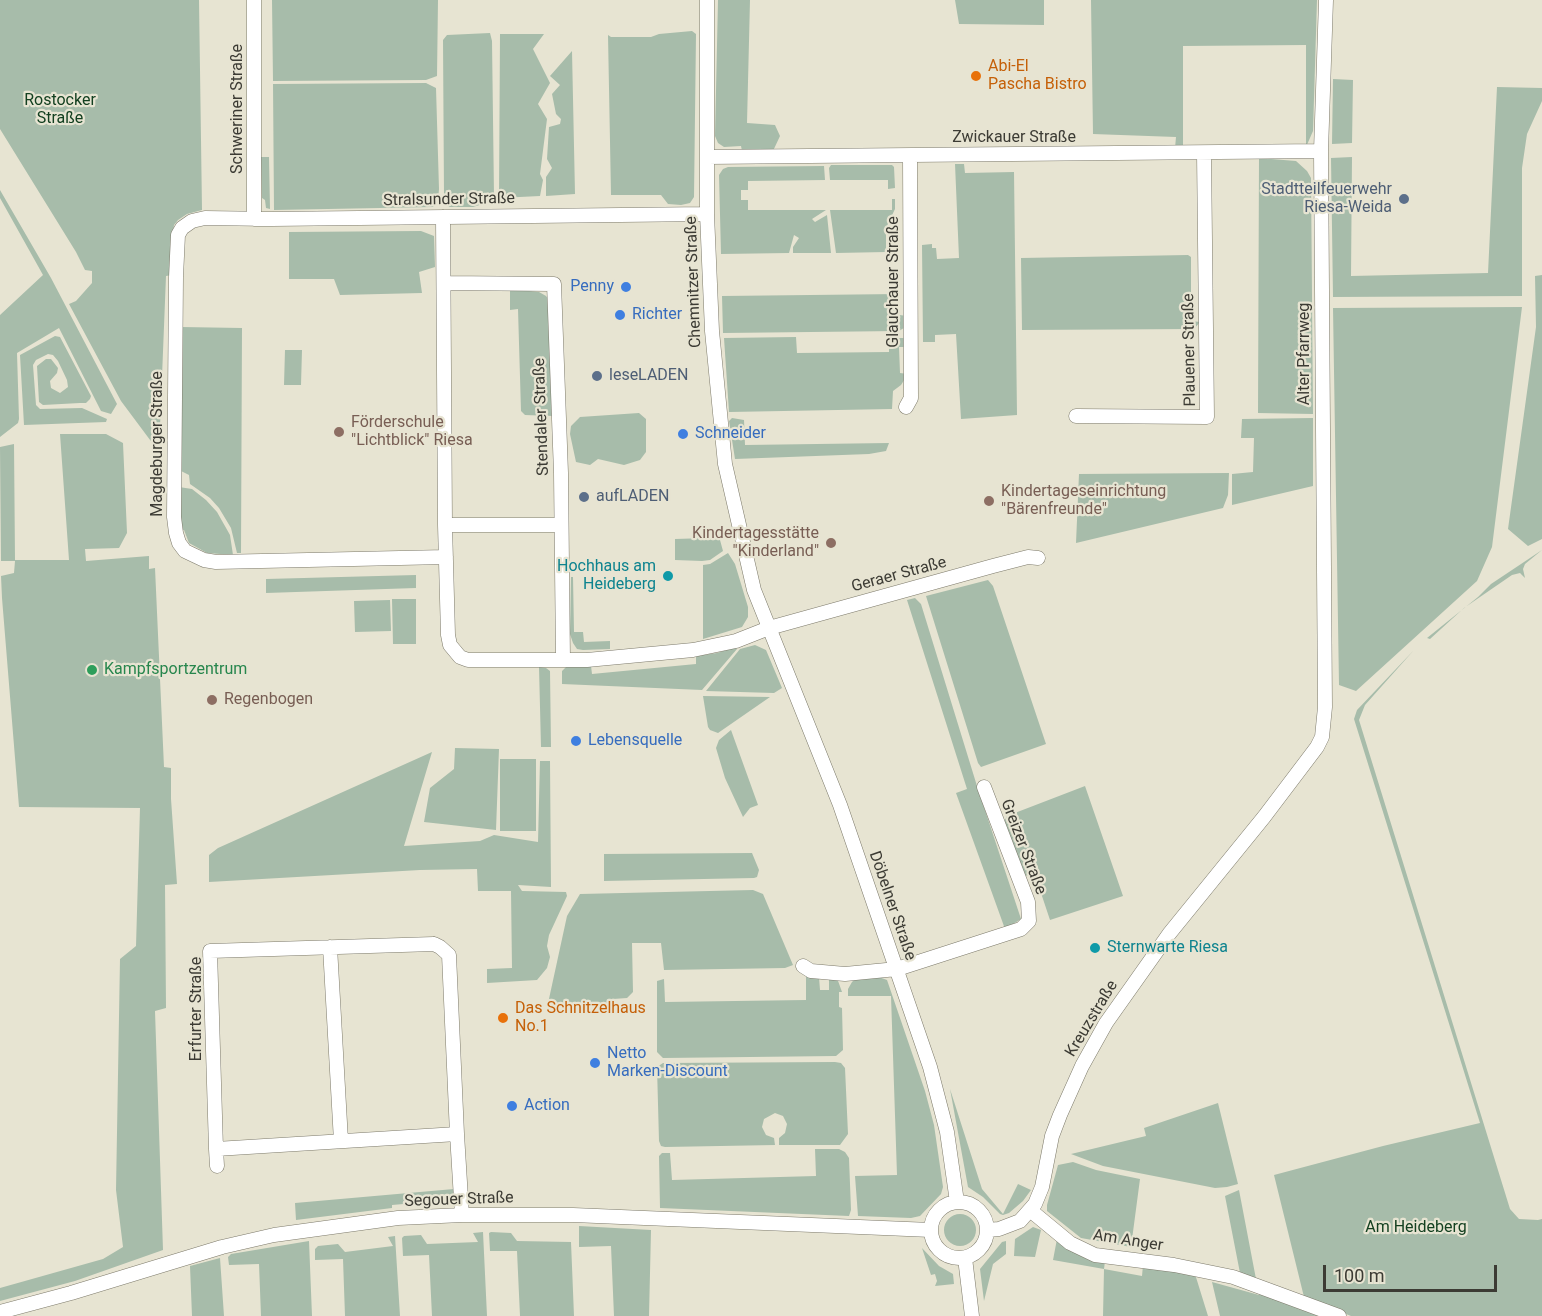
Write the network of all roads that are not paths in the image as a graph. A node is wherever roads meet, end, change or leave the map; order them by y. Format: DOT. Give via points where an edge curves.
graph roads {
  1 [pos="254,0"];
  2 [pos="707,0"];
  3 [pos="1326,0"];
  4 [pos="1321,151"];
  5 [pos="1204,153"];
  6 [pos="910,156"];
  7 [pos="707,157"];
  8 [pos="707,214"];
  9 [pos="443,217"];
  10 [pos="255,219"];
  11 [pos="192,221"];
  12 [pos="444,283"];
  13 [pos="906,407"];
  14 [pos="1076,416"];
  15 [pos="445,525"];
  16 [pos="561,525"];
  17 [pos="446,557"];
  18 [pos="1038,558"];
  19 [pos="769,628"];
  20 [pos="559,660"];
  21 [pos="1325,707"];
  22 [pos="984,787"];
  23 [pos="330,946"];
  24 [pos="803,966"];
  25 [pos="897,969"];
  26 [pos="457,1134"];
  27 [pos="341,1141"];
  28 [pos="216,1149"];
  29 [pos="217,1166"];
  30 [pos="957,1202"];
  31 [pos="1030,1210"];
  32 [pos="462,1215"];
  33 [pos="931,1230"];
  34 [pos="988,1230"];
  35 [pos="966,1258"];
  36 [pos="0,1312"];
  37 [pos="972,1316"];
  38 [pos="1339,1316"];
  1 -- 10 [label="street, Schweriner Straße"];
  2 -- 7 [label="street, Chemnitzer Straße"];
  3 -- 4 [label="street, Alter Pfarrweg"];
  4 -- 5 [label="street, Zwickauer Straße"];
  4 -- 21 [label="street, Alter Pfarrweg"];
  5 -- 6 [label="street, Zwickauer Straße"];
  5 -- 14 [label="street, Plauener Straße" via="1207,417"];
  6 -- 7 [label="street, Zwickauer Straße"];
  6 -- 13 [label="street, Glauchauer Straße" via="911,398"];
  7 -- 8 [label="street, Chemnitzer Straße"];
  8 -- 9 [label="street, Stralsunder Straße"];
  8 -- 19 [label="street, Chemnitzer Straße" via="712,335 725,464 747,567"];
  9 -- 10 [label="street, Stralsunder Straße"];
  9 -- 12 [label="street"];
  10 -- 11 [label="street, Stralsunder Straße"];
  11 -- 17 [label="street, Magdeburger Straße" via="178,235 176,277 174,517 179,543 185,551 216,562"];
  12 -- 15 [label="street"];
  12 -- 16 [label="street, Stendaler Straße" via="554,284"];
  15 -- 16 [label="street"];
  15 -- 17 [label="street"];
  16 -- 20 [label="street, Stendaler Straße"];
  17 -- 20 [label="street" via="448,636 460,657"];
  18 -- 19 [label="street, Geraer Straße" via="993,566"];
  19 -- 20 [label="street" via="736,641 693,650"];
  19 -- 25 [label="street, Döbelner Straße" via="840,805"];
  21 -- 31 [label="street, Kreuzstraße" via="1317,747 1169,934 1106,1023 1060,1115 1042,1187"];
  22 -- 25 [label="street, Greizer Straße" via="1028,902 1029,921 1021,929"];
  23 -- 26 [label="street, Erfurter Straße" via="434,944 449,955"];
  23 -- 27 [label="street"];
  23 -- 28 [label="street, Erfurter Straße" via="210,951"];
  24 -- 25 [label="street, Greizer Straße" via="811,971 845,974"];
  25 -- 30 [label="street, Döbelner Straße" via="938,1093"];
  26 -- 27 [label="street"];
  26 -- 32 [label="street, Erfurter Straße"];
  27 -- 28 [label="street"];
  28 -- 29 [label="street, Erfurter Straße"];
  30 -- 33 [label="street" via="938,1212"];
  30 -- 34 [label="street" via="975,1206 986,1220"];
  31 -- 34 [label="street" via="1020,1221"];
  31 -- 38 [label="street, Am Anger" via="1070,1243 1095,1255 1233,1277"];
  32 -- 33 [label="street, Segouer Straße" via="646,1217"];
  32 -- 36 [label="street, Segouer Straße" via="357,1223 274,1235 222,1246"];
  33 -- 35 [label="street" via="936,1247 944,1255"];
  34 -- 35 [label="street" via="978,1252"];
  35 -- 37 [label="street"];
}
